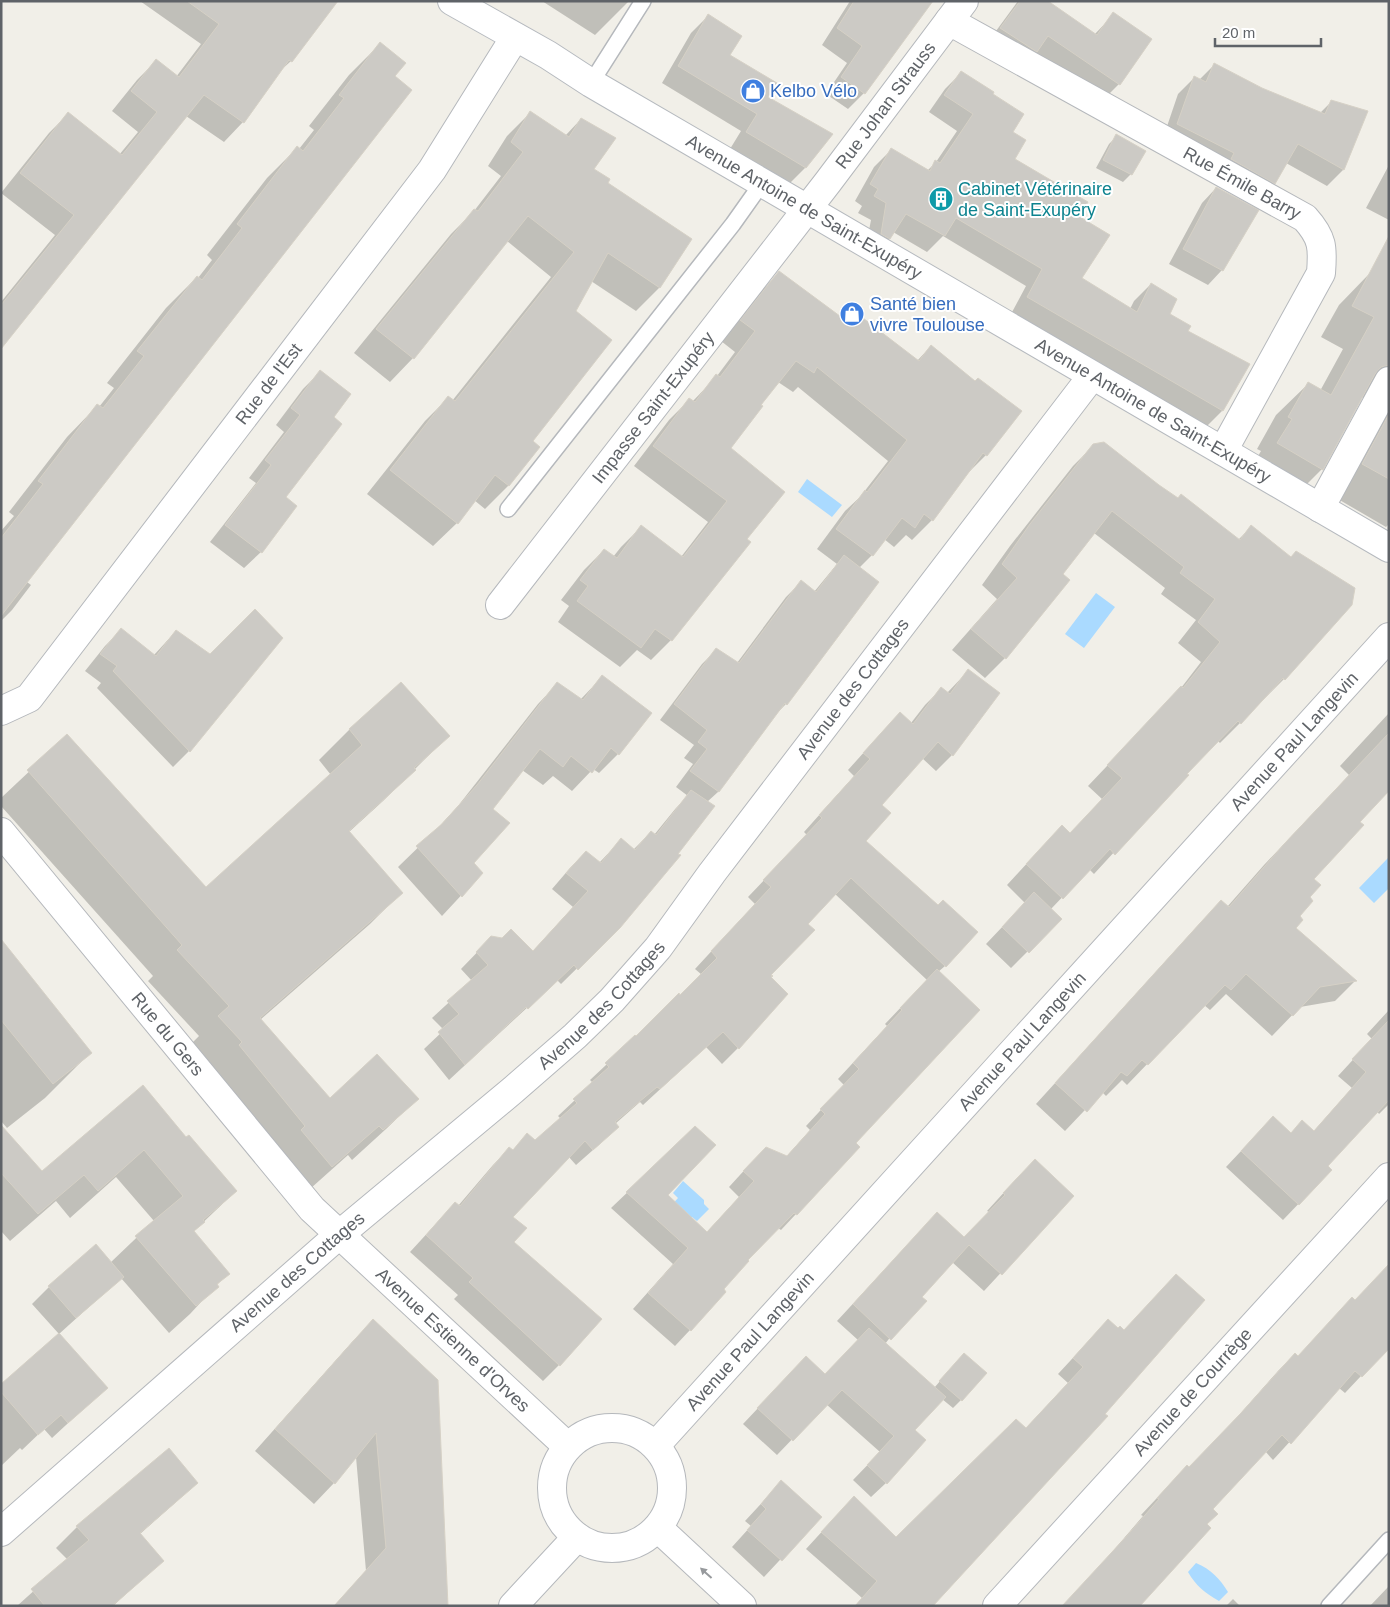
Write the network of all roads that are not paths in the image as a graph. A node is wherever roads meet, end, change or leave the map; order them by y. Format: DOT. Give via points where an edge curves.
graph roads {
  1 [pos="452,1"];
  2 [pos="643,1"];
  3 [pos="956,11"];
  4 [pos="515,38"];
  5 [pos="591,83"];
  6 [pos="762,183"];
  7 [pos="808,209"];
  8 [pos="1092,376"];
  9 [pos="1389,381"];
  10 [pos="1223,451"];
  11 [pos="1320,508"];
  12 [pos="508,509"];
  13 [pos="1389,548"];
  14 [pos="500,606"];
  15 [pos="1389,637"];
  16 [pos="1,711"];
  17 [pos="1,832"];
  18 [pos="1389,1177"];
  19 [pos="340,1234"];
  20 [pos="656,1445"];
  21 [pos="567,1446"];
  22 [pos="658,1528"];
  23 [pos="1,1532"];
  24 [pos="577,1537"];
  25 [pos="1389,1540"];
  26 [pos="514,1606"];
  27 [pos="742,1606"];
  28 [pos="997,1606"];
  29 [pos="1329,1606"];
  1 -- 4 [label="street, Avenue Antoine de Saint-Exupéry"];
  2 -- 5 [label="lane"];
  3 -- 7 [label="street, Rue Johan Strauss"];
  3 -- 10 [label="street, Rue Émile Barry" via="1305,218 1317,232 1323,252 1320,274"];
  4 -- 5 [label="street, Avenue Antoine de Saint-Exupéry"];
  4 -- 16 [label="street, Rue de l'Est" via="414,194 29,698"];
  5 -- 6 [label="street, Avenue Antoine de Saint-Exupéry"];
  6 -- 7 [label="street, Avenue Antoine de Saint-Exupéry"];
  6 -- 12 [label="lane"];
  7 -- 8 [label="street, Avenue Antoine de Saint-Exupéry"];
  7 -- 14 [label="street, Impasse Saint-Exupéry"];
  8 -- 10 [label="street, Avenue Antoine de Saint-Exupéry"];
  8 -- 19 [label="street, Avenue des Cottages" via="658,948 612,1000 574,1036"];
  9 -- 11 [label="street"];
  10 -- 11 [label="street, Avenue Antoine de Saint-Exupéry"];
  11 -- 13 [label="street, Avenue Antoine de Saint-Exupéry"];
  15 -- 20 [label="street, Avenue Paul Langevin"];
  17 -- 19 [label="street, Rue du Gers" via="312,1209"];
  18 -- 28 [label="street, Avenue de Courrège"];
  19 -- 21 [label="street, Avenue Estienne d'Orves"];
  19 -- 23 [label="street, Avenue des Cottages"];
  20 -- 21 [label="street" via="628,1428 619,1428 594,1429"];
  20 -- 22 [label="street" via="671,1472 671,1504"];
  21 -- 24 [label="street" via="552,1475 556,1512"];
  22 -- 24 [label="street" via="636,1544 609,1548"];
  27 -- 22 [label="street, one-way"];
  24 -- 26 [label="street"];
  25 -- 29 [label="lane"];
}
